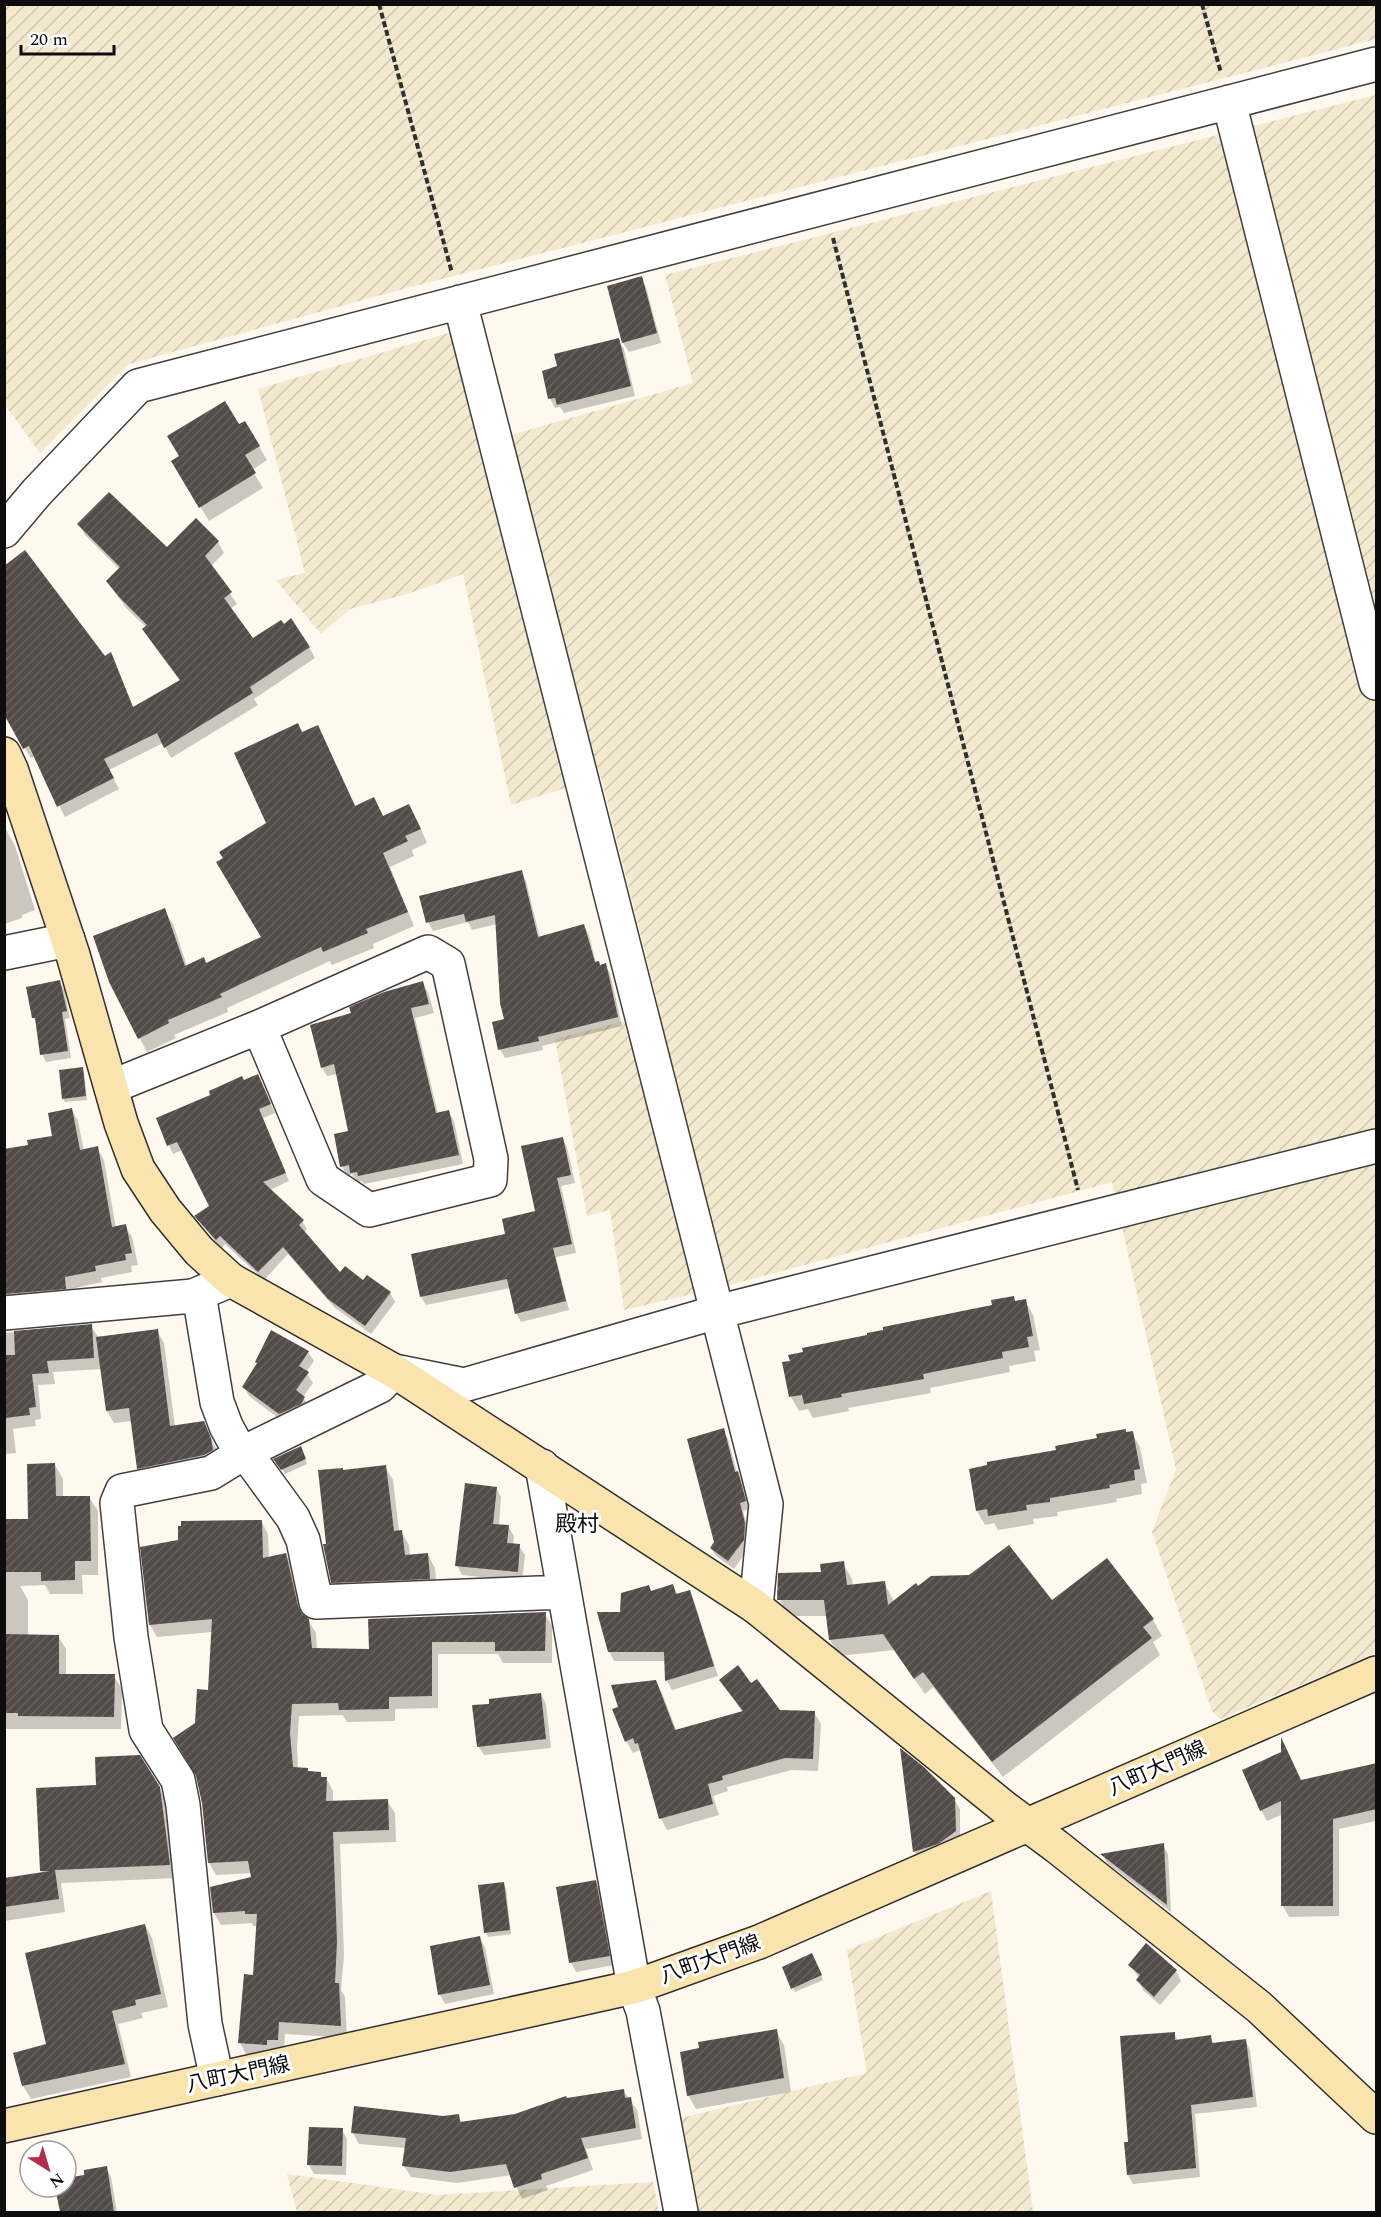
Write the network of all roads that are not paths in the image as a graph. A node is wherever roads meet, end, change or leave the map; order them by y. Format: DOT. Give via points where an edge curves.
graph roads {
  1 [pos="1377,64"];
  2 [pos="1229,102"];
  3 [pos="460,302"];
  4 [pos="4,531"];
  5 [pos="1377,683"];
  6 [pos="4,754"];
  7 [pos="68,940"];
  8 [pos="4,953"];
  9 [pos="259,1027"];
  10 [pos="111,1087"];
  11 [pos="1377,1146"];
  12 [pos="231,1281"];
  13 [pos="199,1294"];
  14 [pos="717,1312"];
  15 [pos="4,1313"];
  16 [pos="394,1371"];
  17 [pos="243,1453"];
  18 [pos="542,1466"];
  19 [pos="564,1592"];
  20 [pos="756,1607"];
  21 [pos="1377,1673"];
  22 [pos="1028,1824"];
  23 [pos="634,1987"];
  24 [pos="217,2079"];
  25 [pos="1377,2118"];
  26 [pos="4,2126"];
  27 [pos="681,2212"];
  1 -- 2 [label="street"];
  2 -- 3 [label="street"];
  2 -- 5 [label="street"];
  3 -- 4 [label="street" via="138,386"];
  3 -- 14 [label="street"];
  6 -- 7 [label="street"];
  7 -- 8 [label="street"];
  7 -- 10 [label="street"];
  9 -- 9 [label="street" via="428,952 447,964 491,1159 490,1180 369,1210 323,1179"];
  9 -- 10 [label="street"];
  10 -- 12 [label="street" via="138,1169 199,1251"];
  11 -- 14 [label="street"];
  12 -- 13 [label="street"];
  12 -- 16 [label="street"];
  13 -- 15 [label="street"];
  13 -- 17 [label="street" via="217,1402"];
  14 -- 16 [label="street" via="464,1384"];
  14 -- 20 [label="street" via="766,1504"];
  16 -- 17 [label="street" via="380,1386"];
  16 -- 18 [label="street"];
  17 -- 19 [label="street" via="293,1518 303,1540 316,1602"];
  17 -- 24 [label="street" via="211,1473 122,1491 117,1503 131,1637 146,1731 178,1780 183,1805 205,2024"];
  18 -- 19 [label="street"];
  18 -- 20 [label="street"];
  19 -- 23 [label="street"];
  20 -- 22 [label="street"];
  21 -- 22 [label="street, 八町大門線"];
  22 -- 23 [label="street, 八町大門線" via="759,1942"];
  22 -- 25 [label="street" via="1259,2007"];
  23 -- 24 [label="street, 八町大門線"];
  23 -- 27 [label="street" via="643,2011"];
  24 -- 26 [label="street, 八町大門線"];
}
